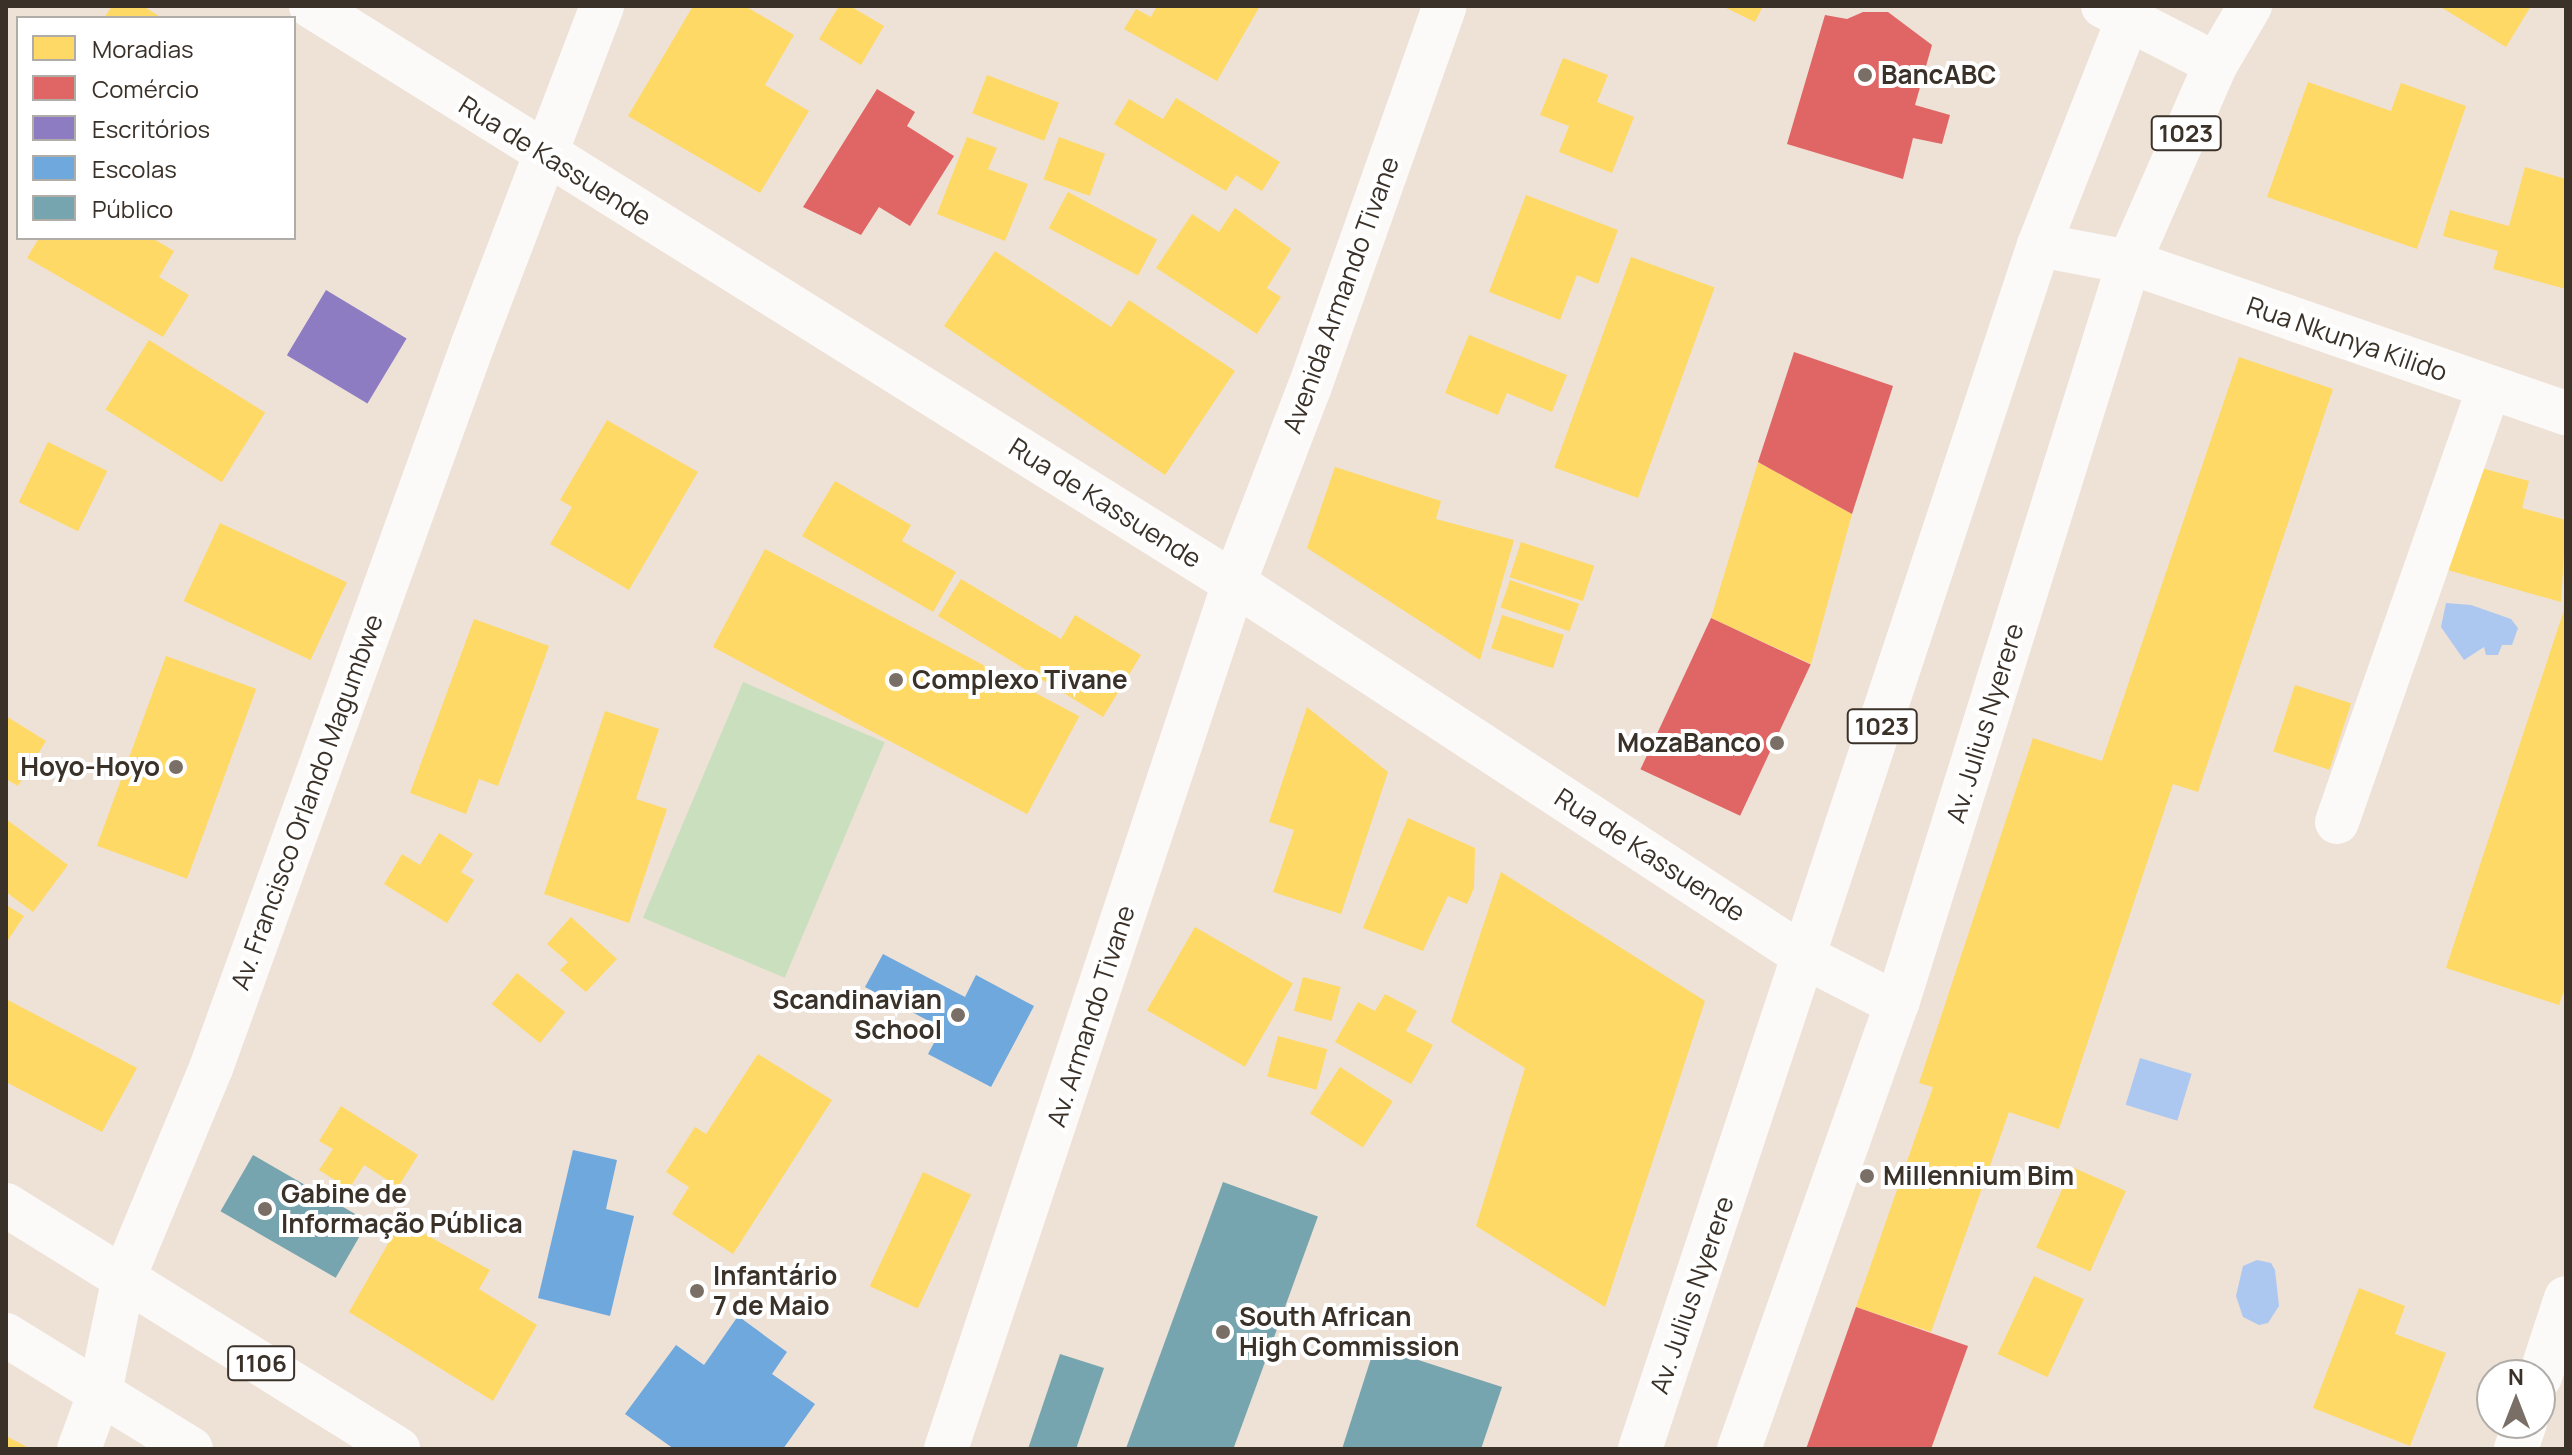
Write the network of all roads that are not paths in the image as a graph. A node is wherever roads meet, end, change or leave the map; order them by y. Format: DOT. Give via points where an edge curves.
graph roads {
  1 [pos="311,6"];
  2 [pos="602,6"];
  3 [pos="1445,6"];
  4 [pos="2250,6"];
  5 [pos="2120,11"];
  6 [pos="2216,64"];
  7 [pos="548,157"];
  8 [pos="2039,245"];
  9 [pos="2129,262"];
  10 [pos="2489,388"];
  11 [pos="2566,413"];
  12 [pos="1234,583"];
  13 [pos="2337,822"];
  14 [pos="1807,958"];
  15 [pos="1897,1004"];
  16 [pos="6,1205"];
  17 [pos="124,1277"];
  18 [pos="2566,1298"];
  19 [pos="6,1335"];
  20 [pos="2546,1359"];
  21 [pos="100,1392"];
  22 [pos="79,1449"];
  23 [pos="191,1449"];
  24 [pos="398,1449"];
  25 [pos="946,1449"];
  26 [pos="1640,1449"];
  27 [pos="1739,1449"];
  1 -- 7 [label="street, Rua de Kassuende"];
  2 -- 7 [label="street, Av. Francisco Orlando Magumbwe"];
  3 -- 12 [label="street, Avenida Armando Tivane"];
  4 -- 6 [label="street, Av. Julius Nyerere / 1023"];
  5 -- 6 [label="street"];
  5 -- 8 [label="street, Av. Julius Nyerere / 1023"];
  6 -- 9 [label="street, Av. Julius Nyerere / 1023"];
  7 -- 12 [label="street, Rua de Kassuende"];
  7 -- 17 [label="street, Av. Francisco Orlando Magumbwe" via="452,403 211,1068"];
  8 -- 9 [label="street, Rua Nkunya Kilido"];
  8 -- 14 [label="street, Av. Julius Nyerere / 1023"];
  9 -- 10 [label="street, Rua Nkunya Kilido"];
  9 -- 15 [label="street, Av. Julius Nyerere / 1023"];
  10 -- 11 [label="street, Rua Nkunya Kilido"];
  10 -- 13 [label="street"];
  12 -- 14 [label="street, Rua de Kassuende"];
  12 -- 25 [label="street, Av. Armando Tivane"];
  14 -- 15 [label="street, Rua de Kassuende"];
  14 -- 26 [label="street, Av. Julius Nyerere / 1023"];
  15 -- 27 [label="street, Av. Julius Nyerere / 1023"];
  16 -- 17 [label="street, 1106"];
  17 -- 21 [label="street, Av. Francisco Orlando Magumbwe"];
  17 -- 24 [label="street, 1106"];
  18 -- 20 [label="street"];
  19 -- 21 [label="street"];
  21 -- 22 [label="street, Av. Francisco Orlando Magumbwe"];
  21 -- 23 [label="street"];
}
